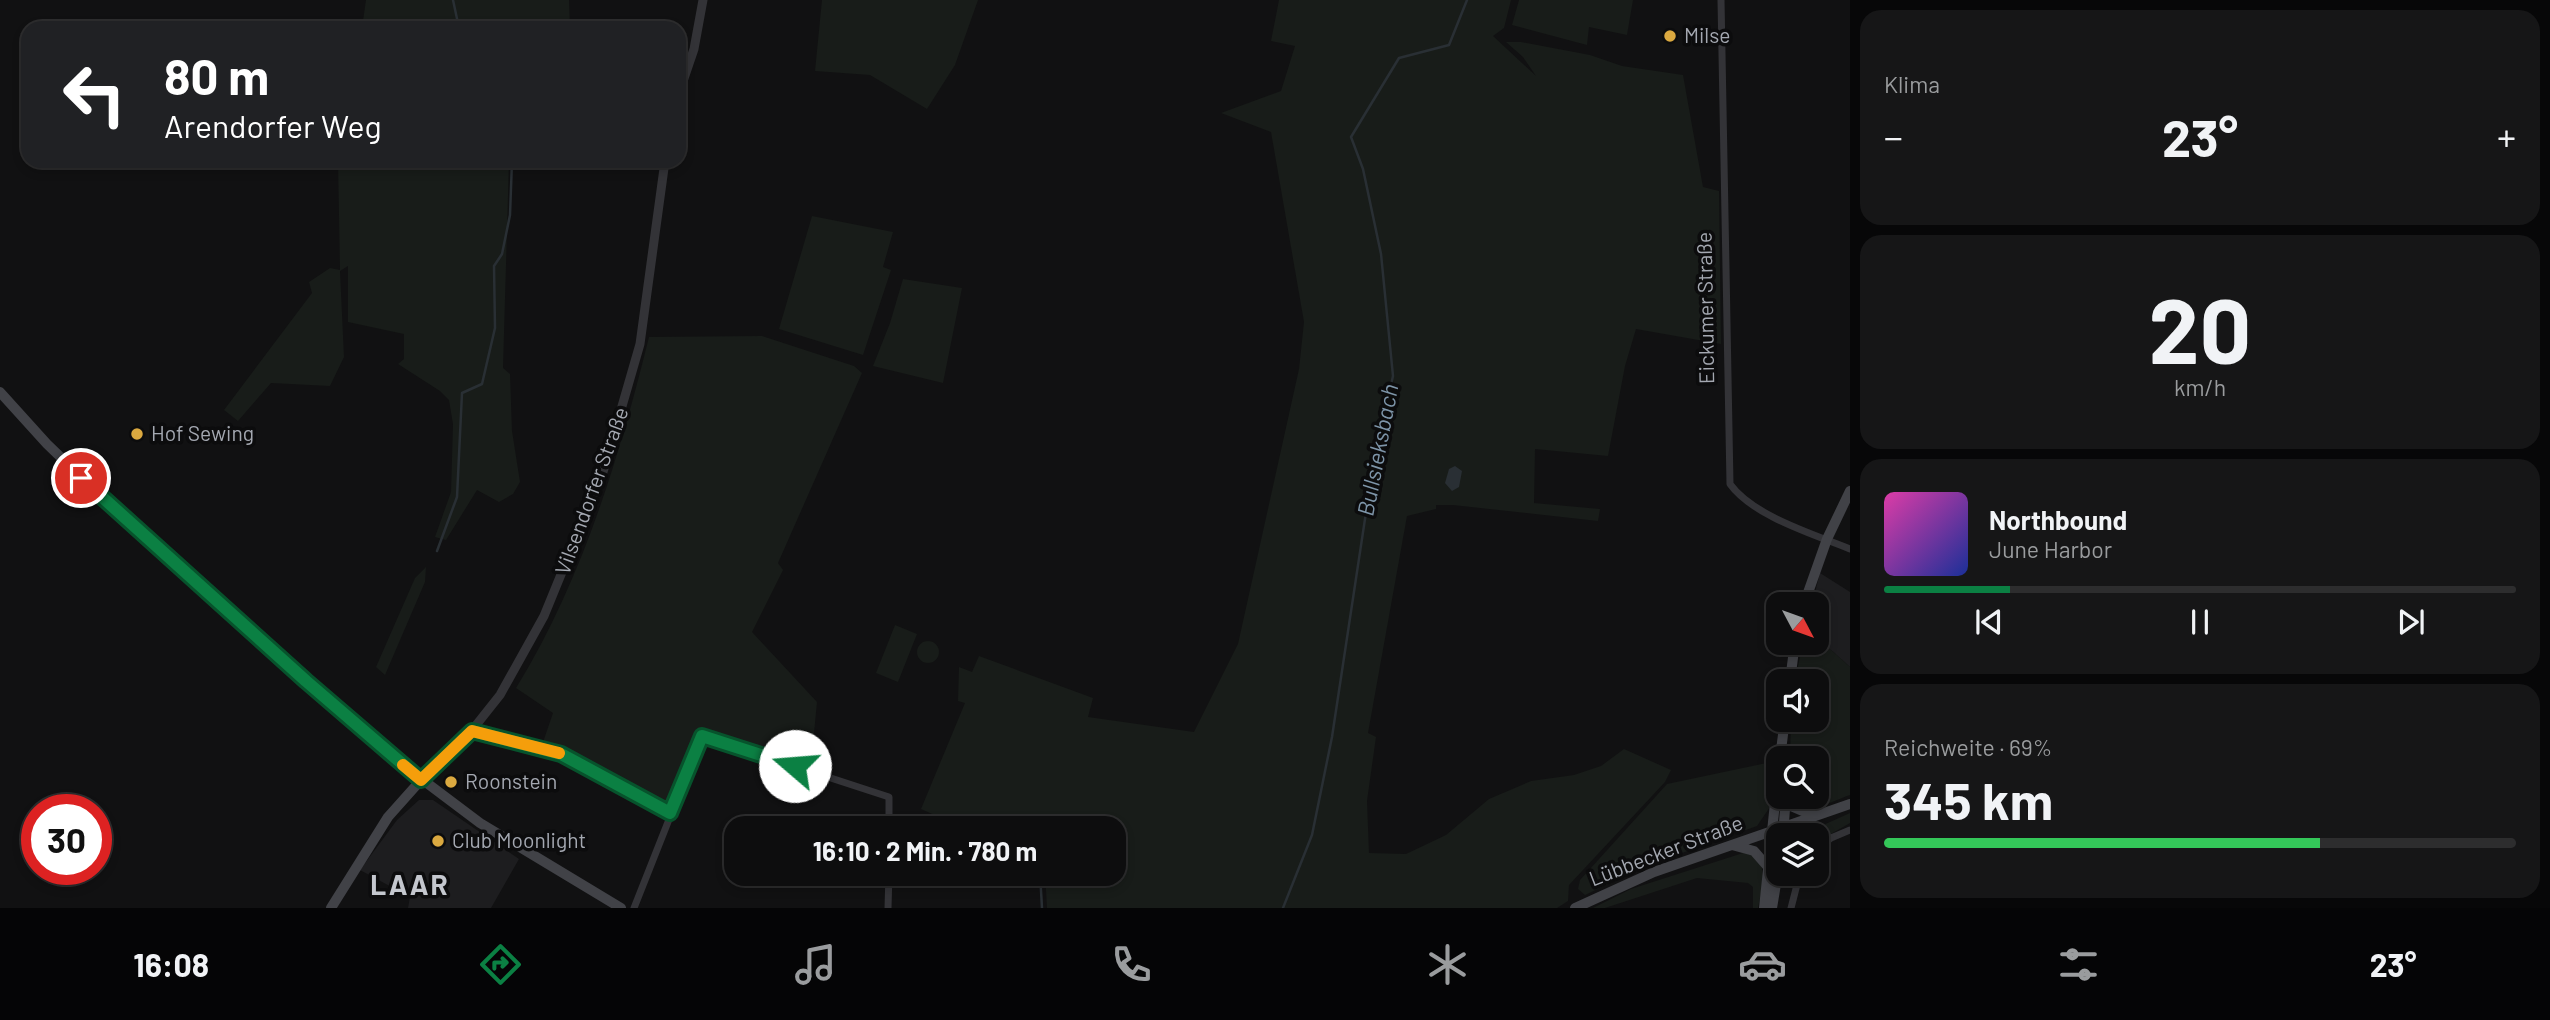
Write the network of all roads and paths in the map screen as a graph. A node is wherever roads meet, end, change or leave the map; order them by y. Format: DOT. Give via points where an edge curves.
graph roads {
  1 [pos="703,0"];
  2 [pos="1721,0"];
  3 [pos="686,72"];
  4 [pos="664,168"];
  5 [pos="0,392"];
  6 [pos="1850,491"];
  7 [pos="1826,539"];
  8 [pos="1850,548"];
  9 [pos="1808,592"];
  10 [pos="472,731"];
  11 [pos="421,780"];
  12 [pos="1850,804"];
  13 [pos="1798,809"];
  14 [pos="670,813"];
  15 [pos="890,816"];
  16 [pos="1814,816"];
  17 [pos="1800,823"];
  18 [pos="1850,830"];
  19 [pos="1766,833"];
  20 [pos="1829,840"];
  21 [pos="1732,845"];
  22 [pos="1766,861"];
  23 [pos="889,886"];
  24 [pos="1769,886"];
  25 [pos="1773,886"];
  26 [pos="1797,886"];
  27 [pos="331,908"];
  28 [pos="621,908"];
  29 [pos="634,908"];
  30 [pos="888,908"];
  31 [pos="1575,908"];
  32 [pos="1764,908"];
  33 [pos="1772,908"];
  34 [pos="1791,908"];
  1 -- 3 [label="street"];
  2 -- 7 [label="street, Eickumer Straße" via="1730,484 1748,504"];
  4 -- 10 [label="street, Vilsendorfer Straße" via="642,331 613,444 544,616 500,695"];
  5 -- 11 [label="main road" via="136,530"];
  6 -- 7 [label="main road"];
  7 -- 8 [label="street, Eickumer Straße"];
  7 -- 9 [label="main road"];
  10 -- 11 [label="street, Vilsendorfer Straße"];
  10 -- 14 [label="street" via="561,754"];
  11 -- 27 [label="main road" via="388,817"];
  11 -- 28 [label="main road" via="517,848"];
  12 -- 16 [label="main road, Lübbecker Straße"];
  13 -- 16 [label="main road"];
  14 -- 15 [label="street" via="702,736 889,797"];
  14 -- 29 [label="street"];
  16 -- 17 [label="main road, Lübbecker Straße"];
  18 -- 20 [label="street"];
  19 -- 21 [label="main road, Lübbecker Straße"];
  21 -- 22 [label="main road" via="1754,851"];
  21 -- 31 [label="main road, Lübbecker Straße" via="1642,877"];
  23 -- 30 [label="street"];
  24 -- 32 [label="main road"];
  25 -- 33 [label="main road"];
  26 -- 34 [label="street"];
}
